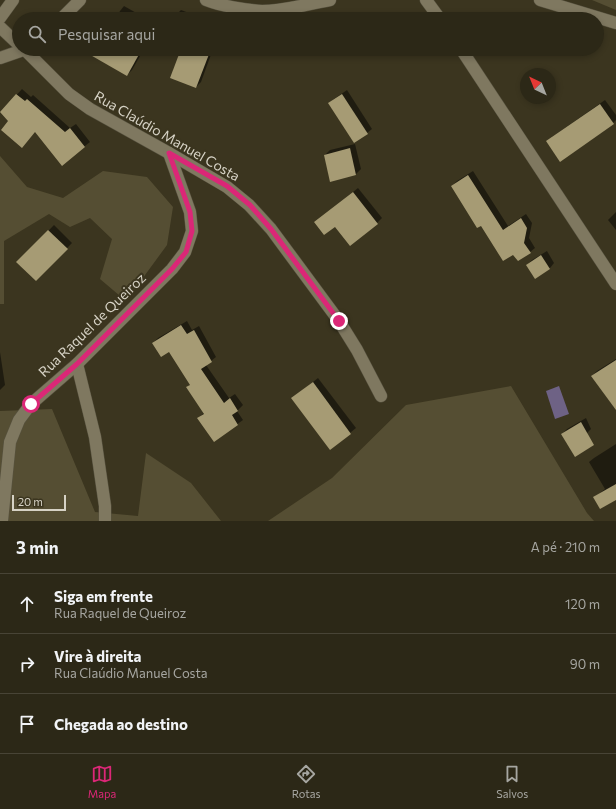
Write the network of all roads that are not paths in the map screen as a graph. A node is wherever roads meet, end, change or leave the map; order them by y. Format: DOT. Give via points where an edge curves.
graph roads {
  1 [pos="13,0"];
  2 [pos="80,0"];
  3 [pos="206,0"];
  4 [pos="330,0"];
  5 [pos="426,0"];
  6 [pos="540,0"];
  7 [pos="68,12"];
  8 [pos="435,12"];
  9 [pos="580,12"];
  10 [pos="0,18"];
  11 [pos="604,19"];
  12 [pos="616,23"];
  13 [pos="0,27"];
  14 [pos="12,38"];
  15 [pos="12,53"];
  16 [pos="31,56"];
  17 [pos="465,56"];
  18 [pos="0,58"];
  19 [pos="169,153"];
  20 [pos="616,284"];
  21 [pos="77,364"];
  22 [pos="381,396"];
  23 [pos="2,521"];
  24 [pos="106,521"];
  1 -- 10 [label="street"];
  2 -- 7 [label="street"];
  3 -- 4 [label="street" via="262,11"];
  5 -- 8 [label="street"];
  6 -- 9 [label="street"];
  11 -- 12 [label="street"];
  13 -- 14 [label="street, Rua Claúdio Manuel Costa"];
  15 -- 18 [label="street"];
  16 -- 19 [label="street, Rua Claúdio Manuel Costa" via="69,94 90,110"];
  17 -- 20 [label="street"];
  19 -- 21 [label="street, Rua Raquel de Queiroz" via="190,212 192,231 186,252"];
  19 -- 22 [label="street, Rua Claúdio Manuel Costa" via="227,186 250,205 271,229 339,321"];
  21 -- 23 [label="street, Rua Raquel de Queiroz" via="31,404 18,420 10,442"];
  21 -- 24 [label="street" via="95,438"];
}
